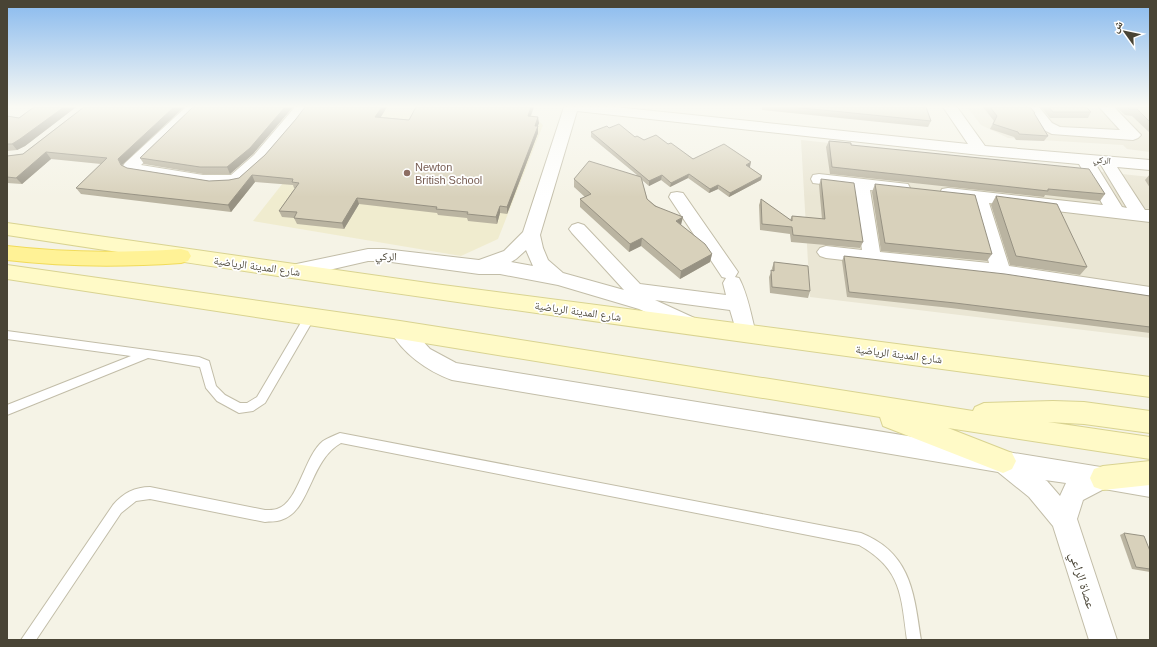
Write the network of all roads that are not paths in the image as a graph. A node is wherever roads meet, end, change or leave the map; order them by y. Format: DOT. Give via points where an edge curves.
graph roads {
  1 [pos="162,137"];
  2 [pos="277,137"];
  3 [pos="562,137"];
  4 [pos="885,137"];
  5 [pos="971,137"];
  6 [pos="1087,137"];
  7 [pos="1105,137"];
  8 [pos="1135,137"];
  9 [pos="1143,147"];
  10 [pos="980,150"];
  11 [pos="1084,158"];
  12 [pos="1103,160"];
  13 [pos="1122,162"];
  14 [pos="1150,165"];
  15 [pos="818,179"];
  16 [pos="861,184"];
  17 [pos="677,197"];
  18 [pos="979,197"];
  19 [pos="1116,212"];
  20 [pos="1145,215"];
  21 [pos="7,229"];
  22 [pos="578,229"];
  23 [pos="531,235"];
  24 [pos="826,252"];
  25 [pos="7,253"];
  26 [pos="181,256"];
  27 [pos="872,256"];
  28 [pos="479,267"];
  29 [pos="294,271"];
  30 [pos="1002,271"];
  31 [pos="7,272"];
  32 [pos="558,278"];
  33 [pos="1150,294"];
  34 [pos="739,304"];
  35 [pos="310,317"];
  36 [pos="698,328"];
  37 [pos="400,330"];
  38 [pos="746,334"];
  39 [pos="7,336"];
  40 [pos="147,354"];
  41 [pos="1150,387"];
  42 [pos="852,402"];
  43 [pos="7,410"];
  44 [pos="936,416"];
  45 [pos="1150,422"];
  46 [pos="1150,448"];
  47 [pos="1003,461"];
  48 [pos="1150,473"];
  49 [pos="1103,478"];
  50 [pos="1150,486"];
  51 [pos="1064,520"];
  52 [pos="28,640"];
  53 [pos="914,640"];
  54 [pos="1103,640"];
  1 -- 2 [label="street" via="131,166 139,170 223,182 238,179"];
  3 -- 23 [label="street, الركي"];
  4 -- 10 [label="street, الركي"];
  5 -- 10 [label="street"];
  6 -- 12 [label="street"];
  7 -- 13 [label="street"];
  8 -- 9 [label="street"];
  10 -- 11 [label="street, الركي"];
  11 -- 12 [label="street, الركي"];
  11 -- 19 [label="street"];
  12 -- 13 [label="street, الركي"];
  12 -- 20 [label="street"];
  13 -- 14 [label="street, الركي"];
  15 -- 16 [label="street"];
  16 -- 18 [label="street"];
  16 -- 27 [label="street"];
  17 -- 34 [label="street" via="731,278"];
  18 -- 19 [label="street"];
  18 -- 30 [label="street"];
  19 -- 20 [label="street"];
  21 -- 26 [label="main road, شارع المدينة الرياضية"];
  22 -- 34 [label="street" via="635,290"];
  23 -- 28 [label="street, الركي" via="510,255 490,265"];
  23 -- 32 [label="street, الركي" via="540,265"];
  24 -- 27 [label="street"];
  25 -- 26 [label="main road" via="65,260 102,261"];
  26 -- 29 [label="main road, شارع المدينة الرياضية"];
  27 -- 30 [label="street"];
  28 -- 29 [label="street, الركي" via="368,255"];
  28 -- 32 [label="street, الركي" via="507,268"];
  29 -- 36 [label="main road, شارع المدينة الرياضية"];
  30 -- 33 [label="street"];
  31 -- 35 [label="main road"];
  32 -- 36 [label="street, الركي" via="646,304"];
  34 -- 38 [label="street"];
  35 -- 37 [label="main road"];
  35 -- 40 [label="lane" via="261,400 249,408 239,408 221,398 211,388 205,364"];
  36 -- 38 [label="main road, شارع المدينة الرياضية"];
  37 -- 42 [label="main road"];
  37 -- 47 [label="street" via="423,355 452,371"];
  38 -- 41 [label="main road, شارع المدينة الرياضية"];
  39 -- 40 [label="lane"];
  40 -- 43 [label="lane"];
  42 -- 44 [label="main road"];
  42 -- 47 [label="main road"];
  44 -- 45 [label="main road" via="1053,411"];
  44 -- 46 [label="main road"];
  47 -- 49 [label="street"];
  47 -- 51 [label="street, عصاة الراعي" via="1038,489"];
  48 -- 49 [label="main road"];
  49 -- 50 [label="street"];
  49 -- 51 [label="street" via="1073,492"];
  51 -- 54 [label="street, عصاة الراعي"];
  52 -- 53 [label="lane" via="117,510 129,498 136,494 150,493 265,516 279,516 296,500 322,448 340,438 861,539 890,558 904,580"];
}
